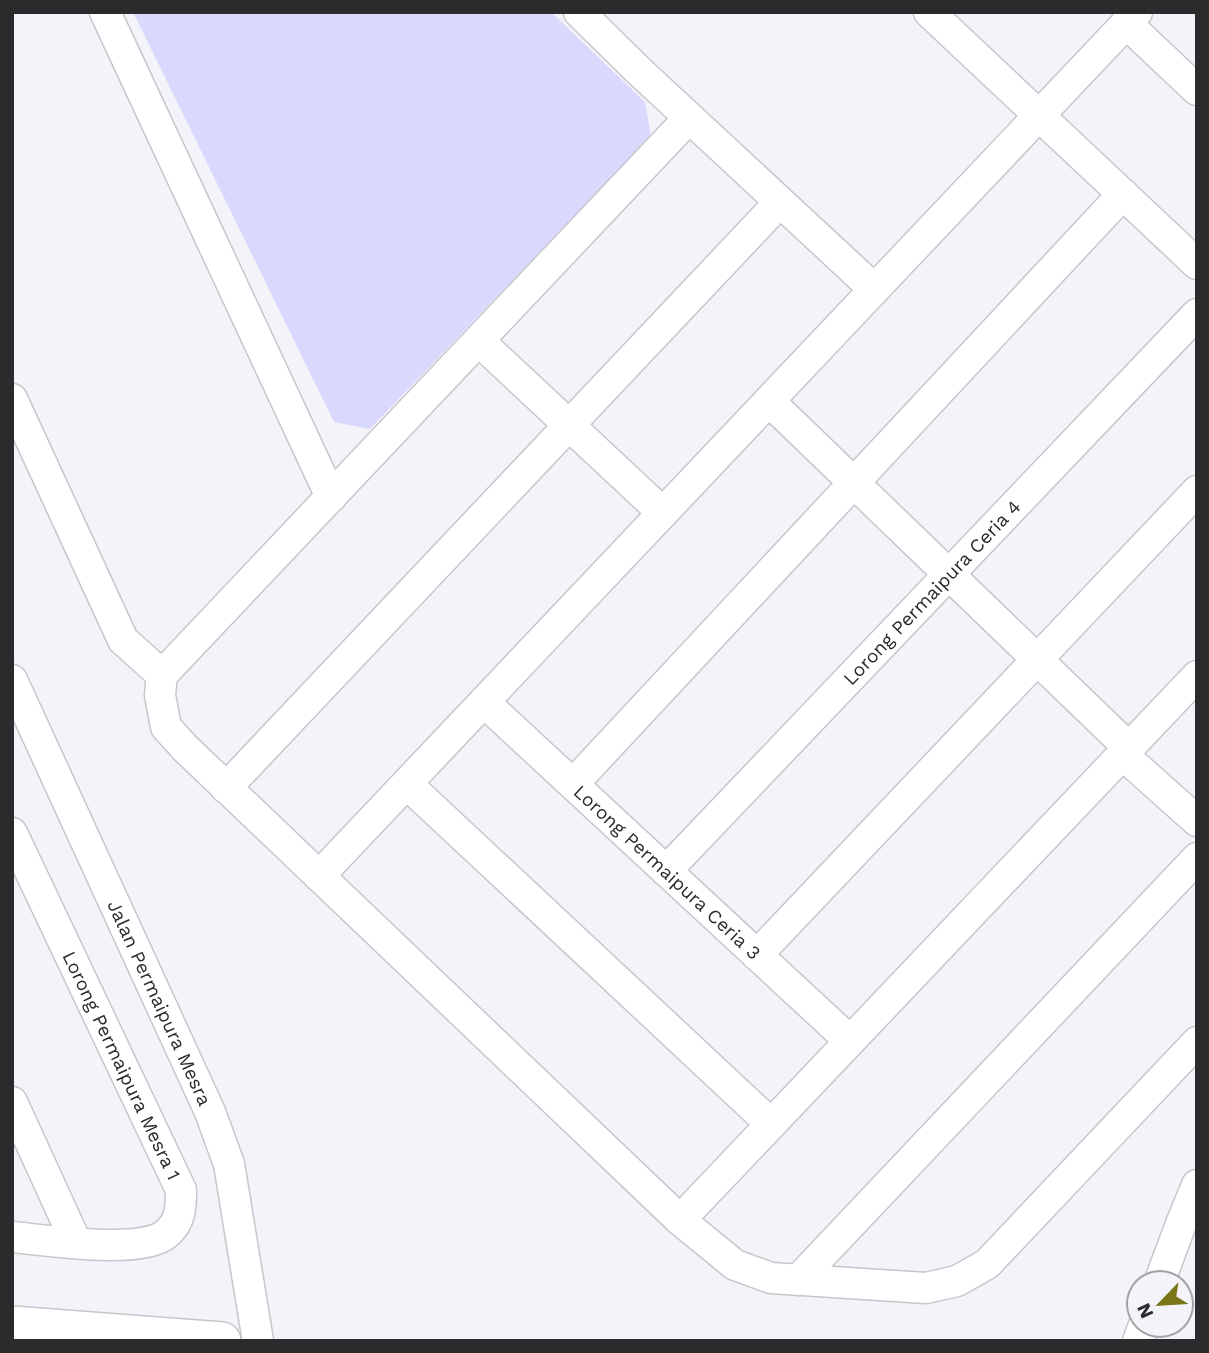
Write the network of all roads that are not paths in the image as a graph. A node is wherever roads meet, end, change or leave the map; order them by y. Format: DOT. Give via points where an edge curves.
graph roads {
  1 [pos="105,12"];
  2 [pos="579,12"];
  3 [pos="929,12"];
  4 [pos="1131,18"];
  5 [pos="1197,90"];
  6 [pos="1039,115"];
  7 [pos="689,118"];
  8 [pos="1123,194"];
  9 [pos="780,202"];
  10 [pos="1197,264"];
  11 [pos="874,289"];
  12 [pos="1197,314"];
  13 [pos="479,341"];
  14 [pos="12,399"];
  15 [pos="769,401"];
  16 [pos="569,425"];
  17 [pos="854,482"];
  18 [pos="1197,491"];
  19 [pos="331,497"];
  20 [pos="663,513"];
  21 [pos="949,574"];
  22 [pos="1037,659"];
  23 [pos="162,676"];
  24 [pos="1197,676"];
  25 [pos="12,680"];
  26 [pos="484,702"];
  27 [pos="1126,751"];
  28 [pos="407,784"];
  29 [pos="573,784"];
  30 [pos="226,788"];
  31 [pos="1197,821"];
  32 [pos="12,832"];
  33 [pos="1197,858"];
  34 [pos="666,871"];
  35 [pos="319,876"];
  36 [pos="757,955"];
  37 [pos="850,1041"];
  38 [pos="1197,1042"];
  39 [pos="12,1102"];
  40 [pos="771,1125"];
  41 [pos="1197,1185"];
  42 [pos="680,1220"];
  43 [pos="12,1237"];
  44 [pos="76,1242"];
  45 [pos="1164,1269"];
  46 [pos="798,1280"];
  47 [pos="12,1325"];
  48 [pos="222,1341"];
  49 [pos="258,1341"];
  1 -- 19 [label="street"];
  2 -- 7 [label="street"];
  3 -- 6 [label="street"];
  4 -- 5 [label="street"];
  4 -- 6 [label="street"];
  6 -- 8 [label="street"];
  6 -- 11 [label="street"];
  7 -- 9 [label="street"];
  7 -- 13 [label="street"];
  8 -- 10 [label="street"];
  8 -- 17 [label="street"];
  9 -- 11 [label="street"];
  9 -- 16 [label="street"];
  11 -- 15 [label="street"];
  12 -- 21 [label="street, Lorong Permaipura Ceria 4"];
  13 -- 16 [label="street"];
  13 -- 19 [label="street"];
  14 -- 23 [label="street" via="123,640"];
  15 -- 17 [label="street"];
  15 -- 20 [label="street"];
  16 -- 20 [label="street"];
  16 -- 30 [label="street"];
  17 -- 21 [label="street"];
  17 -- 29 [label="street"];
  18 -- 22 [label="street"];
  19 -- 23 [label="street"];
  20 -- 26 [label="street"];
  21 -- 22 [label="street"];
  21 -- 34 [label="street, Lorong Permaipura Ceria 4"];
  22 -- 27 [label="street"];
  22 -- 36 [label="street"];
  23 -- 30 [label="street" via="166,727"];
  24 -- 27 [label="street"];
  25 -- 49 [label="street, Jalan Permaipura Mesra" via="210,1112 229,1164"];
  26 -- 28 [label="street"];
  26 -- 29 [label="street, Lorong Permaipura Ceria 3"];
  27 -- 31 [label="street"];
  27 -- 37 [label="street"];
  28 -- 35 [label="street"];
  28 -- 40 [label="street"];
  29 -- 34 [label="street, Lorong Permaipura Ceria 3"];
  30 -- 35 [label="street"];
  32 -- 44 [label="street, Lorong Permaipura Mesra 1" via="181,1190 178,1220 158,1239 118,1246"];
  33 -- 46 [label="street"];
  34 -- 36 [label="street, Lorong Permaipura Ceria 3"];
  35 -- 42 [label="street"];
  36 -- 37 [label="street, Lorong Permaipura Ceria 3"];
  37 -- 40 [label="street"];
  38 -- 46 [label="street" via="987,1264 957,1281 926,1288"];
  39 -- 44 [label="street"];
  40 -- 42 [label="street"];
  41 -- 45 [label="street"];
  42 -- 46 [label="street" via="735,1265 771,1278"];
  43 -- 44 [label="street, Lorong Permaipura Mesra 1"];
  47 -- 48 [label="main road"];
}
